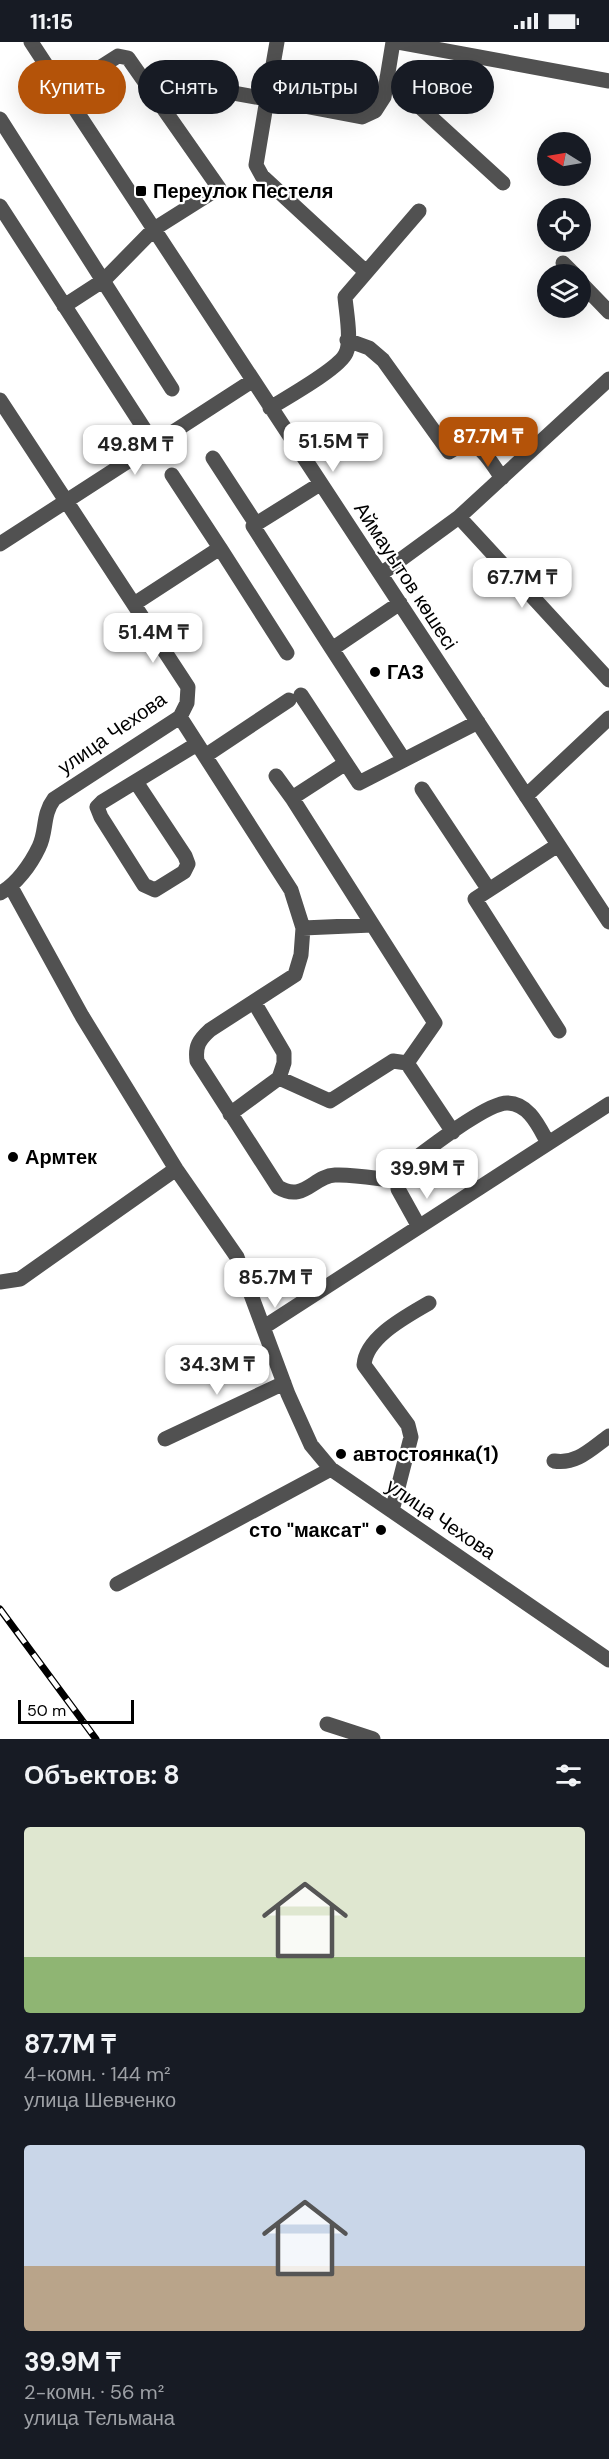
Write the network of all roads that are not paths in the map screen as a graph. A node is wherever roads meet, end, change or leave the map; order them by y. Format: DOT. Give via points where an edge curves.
graph roads {
  1 [pos="31,42"];
  2 [pos="277,42"];
  3 [pos="393,42"];
  4 [pos="398,42"];
  5 [pos="43,60"];
  6 [pos="112,60"];
  7 [pos="274,60"];
  8 [pos="387,77"];
  9 [pos="609,81"];
  10 [pos="379,105"];
  11 [pos="78,114"];
  12 [pos="264,114"];
  13 [pos="346,114"];
  14 [pos="368,114"];
  15 [pos="0,119"];
  16 [pos="503,183"];
  17 [pos="0,206"];
  18 [pos="419,211"];
  19 [pos="154,229"];
  20 [pos="366,272"];
  21 [pos="104,280"];
  22 [pos="591,293"];
  23 [pos="64,306"];
  24 [pos="609,312"];
  25 [pos="347,340"];
  26 [pos="609,379"];
  27 [pos="252,381"];
  28 [pos="172,389"];
  29 [pos="0,400"];
  30 [pos="270,408"];
  31 [pos="154,444"];
  32 [pos="213,458"];
  33 [pos="172,475"];
  34 [pos="502,478"];
  35 [pos="320,484"];
  36 [pos="67,501"];
  37 [pos="459,517"];
  38 [pos="256,524"];
  39 [pos="0,544"];
  40 [pos="219,548"];
  41 [pos="381,574"];
  42 [pos="400,603"];
  43 [pos="134,604"];
  44 [pos="332,649"];
  45 [pos="287,653"];
  46 [pos="609,680"];
  47 [pos="180,717"];
  48 [pos="609,718"];
  49 [pos="478,722"];
  50 [pos="201,750"];
  51 [pos="404,760"];
  52 [pos="346,763"];
  53 [pos="276,776"];
  54 [pos="136,782"];
  55 [pos="422,789"];
  56 [pos="526,796"];
  57 [pos="292,798"];
  58 [pos="558,845"];
  59 [pos="5,890"];
  60 [pos="489,890"];
  61 [pos="609,922"];
  62 [pos="372,925"];
  63 [pos="303,928"];
  64 [pos="254,1002"];
  65 [pos="559,1031"];
  66 [pos="407,1063"];
  67 [pos="279,1078"];
  68 [pos="609,1104"];
  69 [pos="230,1114"];
  70 [pos="453,1132"];
  71 [pos="549,1143"];
  72 [pos="176,1169"];
  73 [pos="398,1181"];
  74 [pos="418,1225"];
  75 [pos="0,1282"];
  76 [pos="429,1303"];
  77 [pos="264,1327"];
  78 [pos="284,1383"];
  79 [pos="609,1437"];
  80 [pos="165,1439"];
  81 [pos="554,1461"];
  82 [pos="331,1469"];
  83 [pos="392,1510"];
  84 [pos="117,1584"];
  85 [pos="609,1660"];
  86 [pos="327,1724"];
  87 [pos="373,1739"];
  1 -- 5 [label="street, Аймауытов көшесі"];
  2 -- 7 [label="street"];
  3 -- 8 [label="street"];
  4 -- 9 [label="street"];
  6 -- 19 [label="street" via="118,56 129,58 219,188"];
  8 -- 10 [label="street"];
  8 -- 16 [label="street"];
  11 -- 19 [label="street, Аймауытов көшесі"];
  12 -- 20 [label="street" via="256,165 262,176"];
  13 -- 14 [label="street"];
  15 -- 21 [label="street"];
  17 -- 23 [label="street"];
  18 -- 20 [label="street"];
  19 -- 21 [label="street"];
  19 -- 27 [label="street, Аймауытов көшесі"];
  20 -- 25 [label="street" via="345,297"];
  21 -- 23 [label="street"];
  21 -- 28 [label="street"];
  22 -- 24 [label="street"];
  23 -- 31 [label="street"];
  25 -- 30 [label="street" via="346,352 338,364"];
  25 -- 34 [label="street" via="369,348 383,360 449,452 468,443 476,446"];
  26 -- 34 [label="street"];
  27 -- 30 [label="street, Аймауытов көшесі"];
  27 -- 31 [label="street"];
  29 -- 36 [label="street, улица Чехова"];
  30 -- 35 [label="street, Аймауытов көшесі"];
  31 -- 36 [label="street"];
  32 -- 38 [label="street"];
  33 -- 40 [label="street"];
  34 -- 37 [label="street"];
  35 -- 38 [label="street"];
  35 -- 41 [label="street, Аймауытов көшесі"];
  36 -- 39 [label="street"];
  36 -- 43 [label="street, улица Чехова"];
  37 -- 41 [label="street"];
  37 -- 46 [label="street"];
  38 -- 44 [label="street" via="253,526"];
  40 -- 43 [label="street"];
  40 -- 45 [label="street"];
  41 -- 42 [label="street, Аймауытов көшесі"];
  42 -- 44 [label="street"];
  42 -- 49 [label="street, Аймауытов көшесі"];
  43 -- 47 [label="street, улица Чехова" via="188,687 187,703"];
  44 -- 51 [label="street"];
  47 -- 50 [label="street"];
  47 -- 59 [label="street, улица Чехова" via="54,799 47,809 39,846"];
  48 -- 56 [label="street"];
  49 -- 51 [label="street"];
  49 -- 56 [label="street, Аймауытов көшесі"];
  50 -- 52 [label="street" via="295,697"];
  50 -- 54 [label="street"];
  50 -- 63 [label="street" via="291,890"];
  51 -- 52 [label="street" via="359,783"];
  52 -- 57 [label="street"];
  53 -- 57 [label="street"];
  54 -- 54 [label="street" via="187,860 184,872 155,890 144,885 97,809"];
  55 -- 60 [label="street"];
  56 -- 58 [label="street, Аймауытов көшесі"];
  57 -- 62 [label="street"];
  58 -- 60 [label="street"];
  58 -- 61 [label="street, Аймауытов көшесі"];
  59 -- 72 [label="street, улица Чехова"];
  60 -- 65 [label="street" via="475,899"];
  62 -- 63 [label="street"];
  62 -- 66 [label="street" via="435,1023"];
  63 -- 64 [label="street" via="295,975"];
  64 -- 67 [label="street" via="284,1053"];
  64 -- 69 [label="street" via="210,1030 198,1041 195,1052 196,1061"];
  66 -- 67 [label="street" via="393,1061 330,1101"];
  66 -- 70 [label="street"];
  67 -- 69 [label="street"];
  68 -- 71 [label="street"];
  69 -- 73 [label="street" via="278,1187 286,1192 300,1192 333,1175"];
  70 -- 71 [label="street" via="483,1112 506,1103 528,1112"];
  70 -- 73 [label="street" via="401,1169"];
  71 -- 74 [label="street"];
  72 -- 75 [label="street" via="21,1279"];
  72 -- 77 [label="street, улица Чехова" via="237,1257"];
  73 -- 74 [label="street" via="400,1197"];
  74 -- 77 [label="street"];
  76 -- 83 [label="street" via="380,1336 365,1357 364,1365 408,1425 411,1437"];
  77 -- 78 [label="street, улица Чехова"];
  78 -- 80 [label="street"];
  78 -- 82 [label="street, улица Чехова" via="311,1445"];
  79 -- 81 [label="street" via="573,1461"];
  82 -- 83 [label="street, улица Чехова"];
  82 -- 84 [label="street"];
  83 -- 85 [label="street, улица Чехова"];
  86 -- 87 [label="street"];
}
